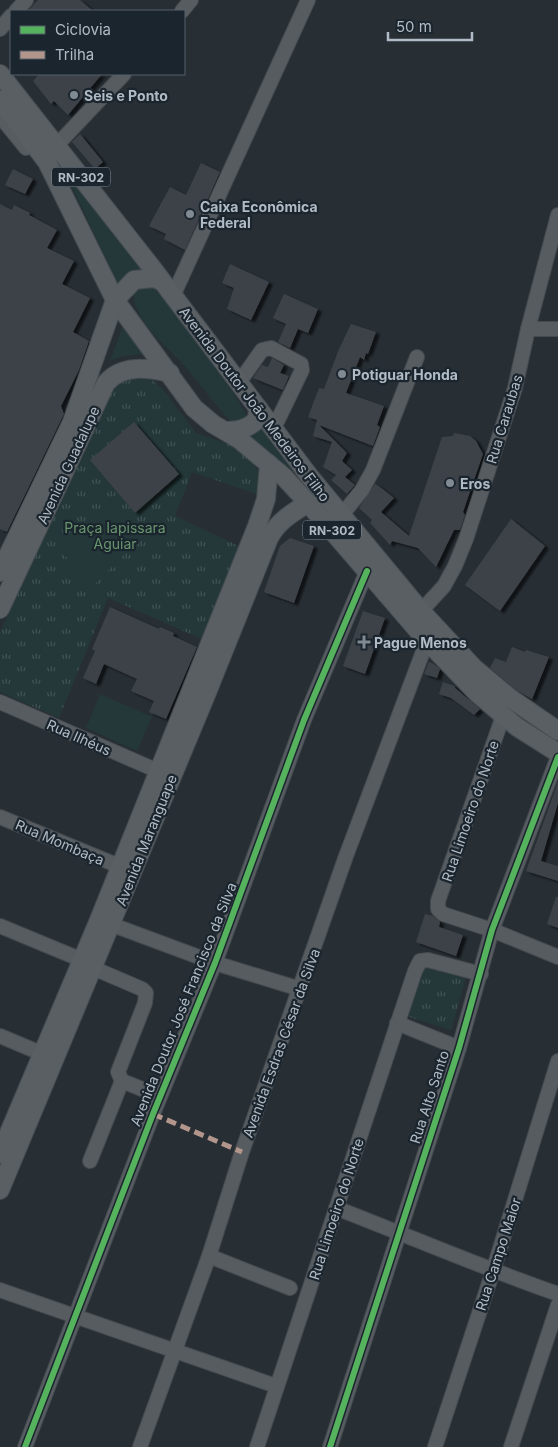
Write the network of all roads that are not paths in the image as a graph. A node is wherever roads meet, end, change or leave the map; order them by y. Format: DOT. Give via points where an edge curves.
graph roads {
  1 [pos="26,0"];
  2 [pos="192,0"];
  3 [pos="308,0"];
  4 [pos="17,10"];
  5 [pos="183,10"];
  6 [pos="10,17"];
  7 [pos="0,28"];
  8 [pos="0,74"];
  9 [pos="123,75"];
  10 [pos="0,100"];
  11 [pos="0,116"];
  12 [pos="56,146"];
  13 [pos="61,191"];
  14 [pos="558,215"];
  15 [pos="161,280"];
  16 [pos="173,296"];
  17 [pos="115,300"];
  18 [pos="528,329"];
  19 [pos="558,329"];
  20 [pos="417,357"];
  21 [pos="170,373"];
  22 [pos="238,384"];
  23 [pos="258,408"];
  24 [pos="72,422"];
  25 [pos="274,428"];
  26 [pos="225,431"];
  27 [pos="269,464"];
  28 [pos="64,473"];
  29 [pos="308,503"];
  30 [pos="341,516"];
  31 [pos="257,547"];
  32 [pos="367,571"];
  33 [pos="0,572"];
  34 [pos="0,609"];
  35 [pos="421,610"];
  36 [pos="427,641"];
  37 [pos="0,702"];
  38 [pos="503,716"];
  39 [pos="558,731"];
  40 [pos="557,754"];
  41 [pos="158,771"];
  42 [pos="0,817"];
  43 [pos="149,830"];
  44 [pos="119,866"];
  45 [pos="105,922"];
  46 [pos="0,926"];
  47 [pos="492,930"];
  48 [pos="558,957"];
  49 [pos="215,963"];
  50 [pos="88,964"];
  51 [pos="480,974"];
  52 [pos="300,989"];
  53 [pos="398,1023"];
  54 [pos="0,1036"];
  55 [pos="459,1048"];
  56 [pos="49,1056"];
  57 [pos="558,1061"];
  58 [pos="122,1081"];
  59 [pos="152,1093"];
  60 [pos="5,1149"];
  61 [pos="90,1161"];
  62 [pos="0,1190"];
  63 [pos="336,1208"];
  64 [pos="398,1232"];
  65 [pos="209,1256"];
  66 [pos="493,1271"];
  67 [pos="290,1288"];
  68 [pos="0,1290"];
  69 [pos="558,1294"];
  70 [pos="558,1305"];
  71 [pos="75,1316"];
  72 [pos="175,1350"];
  73 [pos="276,1386"];
  74 [pos="25,1447"];
  75 [pos="140,1447"];
  76 [pos="257,1447"];
  77 [pos="330,1447"];
  78 [pos="435,1447"];
  79 [pos="511,1447"];
  1 -- 4 [label="street"];
  2 -- 5 [label="street"];
  3 -- 16 [label="street"];
  6 -- 7 [label="street"];
  8 -- 12 [label="main road, Avenida Doutor João Medeiros Filho / RN-302"];
  9 -- 12 [label="street"];
  10 -- 13 [label="main road, Avenida Doutor João Medeiros Filho / RN-302" via="43,156"];
  11 -- 13 [label="street, Avenida Doutor João Medeiros Filho"];
  12 -- 15 [label="main road, Avenida Doutor João Medeiros Filho / RN-302"];
  13 -- 17 [label="main road, Avenida Doutor João Medeiros Filho / RN-302"];
  14 -- 18 [label="street, Rua Caraubas"];
  15 -- 16 [label="main road, Avenida Doutor João Medeiros Filho / RN-302"];
  15 -- 17 [label="main road" via="134,280"];
  16 -- 22 [label="main road, Avenida Doutor João Medeiros Filho / RN-302"];
  17 -- 21 [label="main road, Avenida Doutor João Medeiros Filho / RN-302"];
  17 -- 24 [label="main road, Avenida Guadalupe"];
  18 -- 19 [label="street"];
  18 -- 35 [label="street, Rua Caraubas" via="515,388 466,539 444,586"];
  20 -- 30 [label="street" via="373,470"];
  21 -- 26 [label="main road, Avenida Doutor João Medeiros Filho / RN-302" via="194,408"];
  21 -- 28 [label="main road, Avenida Guadalupe" via="139,368 110,377 100,392"];
  22 -- 23 [label="main road, Avenida Doutor João Medeiros Filho / RN-302"];
  22 -- 25 [label="street" via="262,350 267,348 301,364 302,370"];
  23 -- 25 [label="main road, Avenida Doutor João Medeiros Filho / RN-302"];
  23 -- 26 [label="main road" via="258,420 244,430"];
  24 -- 28 [label="main road" via="78,430 64,462"];
  24 -- 33 [label="main road, Avenida Guadalupe"];
  25 -- 30 [label="main road, Avenida Doutor João Medeiros Filho / RN-302"];
  26 -- 27 [label="main road, Avenida Doutor João Medeiros Filho / RN-302"];
  27 -- 29 [label="main road, Avenida Doutor João Medeiros Filho / RN-302"];
  27 -- 31 [label="main road, Avenida Maranguape"];
  28 -- 34 [label="main road, Avenida Guadalupe"];
  29 -- 31 [label="main road, Avenida Maranguape" via="288,515"];
  29 -- 32 [label="main road, Avenida Doutor João Medeiros Filho / RN-302"];
  30 -- 35 [label="main road, Avenida Doutor João Medeiros Filho / RN-302"];
  31 -- 41 [label="main road, Avenida Maranguape"];
  31 -- 43 [label="main road, Avenida Maranguape" via="206,695"];
  32 -- 36 [label="main road, Avenida Doutor João Medeiros Filho / RN-302"];
  32 -- 49 [label="street, Avenida Doutor José Francisco da Silva" via="304,720"];
  35 -- 39 [label="main road, Avenida Doutor João Medeiros Filho / RN-302" via="474,668"];
  36 -- 38 [label="main road, Avenida Doutor João Medeiros Filho / RN-302"];
  36 -- 52 [label="street, Avenida Esdras César da Silva"];
  37 -- 41 [label="street, Rua Ilhéus"];
  38 -- 40 [label="main road, Avenida Doutor João Medeiros Filho / RN-302"];
  38 -- 47 [label="street, Rua Limoeiro do Norte" via="437,906 443,914"];
  40 -- 47 [label="street, Rua Alto Santo"];
  41 -- 43 [label="main road" via="162,781 150,814"];
  41 -- 44 [label="main road, Avenida Maranguape"];
  42 -- 44 [label="street, Rua Mombaça"];
  43 -- 45 [label="main road, Avenida Maranguape"];
  44 -- 45 [label="main road, Avenida Maranguape"];
  45 -- 49 [label="street"];
  45 -- 50 [label="main road, Avenida Maranguape"];
  46 -- 50 [label="street"];
  47 -- 48 [label="street"];
  47 -- 51 [label="street, Rua Alto Santo"];
  49 -- 52 [label="street"];
  49 -- 71 [label="street, Avenida Doutor José Francisco da Silva"];
  50 -- 56 [label="main road, Avenida Maranguape"];
  50 -- 58 [label="street" via="146,993 146,1003 118,1068 118,1077"];
  51 -- 53 [label="street, Rua Limoeiro do Norte" via="428,960 420,961"];
  51 -- 55 [label="street, Rua Alto Santo"];
  52 -- 65 [label="street, Avenida Esdras César da Silva"];
  53 -- 55 [label="street"];
  53 -- 63 [label="street, Rua Limoeiro do Norte"];
  54 -- 56 [label="street"];
  55 -- 64 [label="street, Rua Alto Santo"];
  56 -- 60 [label="main road, Avenida Maranguape"];
  57 -- 66 [label="street, Rua Campo Maior"];
  58 -- 59 [label="street"];
  58 -- 61 [label="street"];
  60 -- 62 [label="main road, Avenida Maranguape"];
  63 -- 64 [label="street"];
  63 -- 73 [label="street, Rua Limoeiro do Norte"];
  64 -- 66 [label="street"];
  64 -- 77 [label="street, Rua Alto Santo"];
  65 -- 67 [label="street"];
  65 -- 72 [label="street, Avenida Esdras César da Silva"];
  66 -- 69 [label="street"];
  66 -- 78 [label="street, Rua Campo Maior"];
  68 -- 71 [label="street"];
  70 -- 79 [label="street"];
  71 -- 72 [label="street"];
  71 -- 74 [label="street, Avenida Doutor José Francisco da Silva"];
  72 -- 73 [label="street"];
  72 -- 75 [label="street, Avenida Esdras César da Silva"];
  73 -- 76 [label="street, Rua Limoeiro do Norte"];
}
